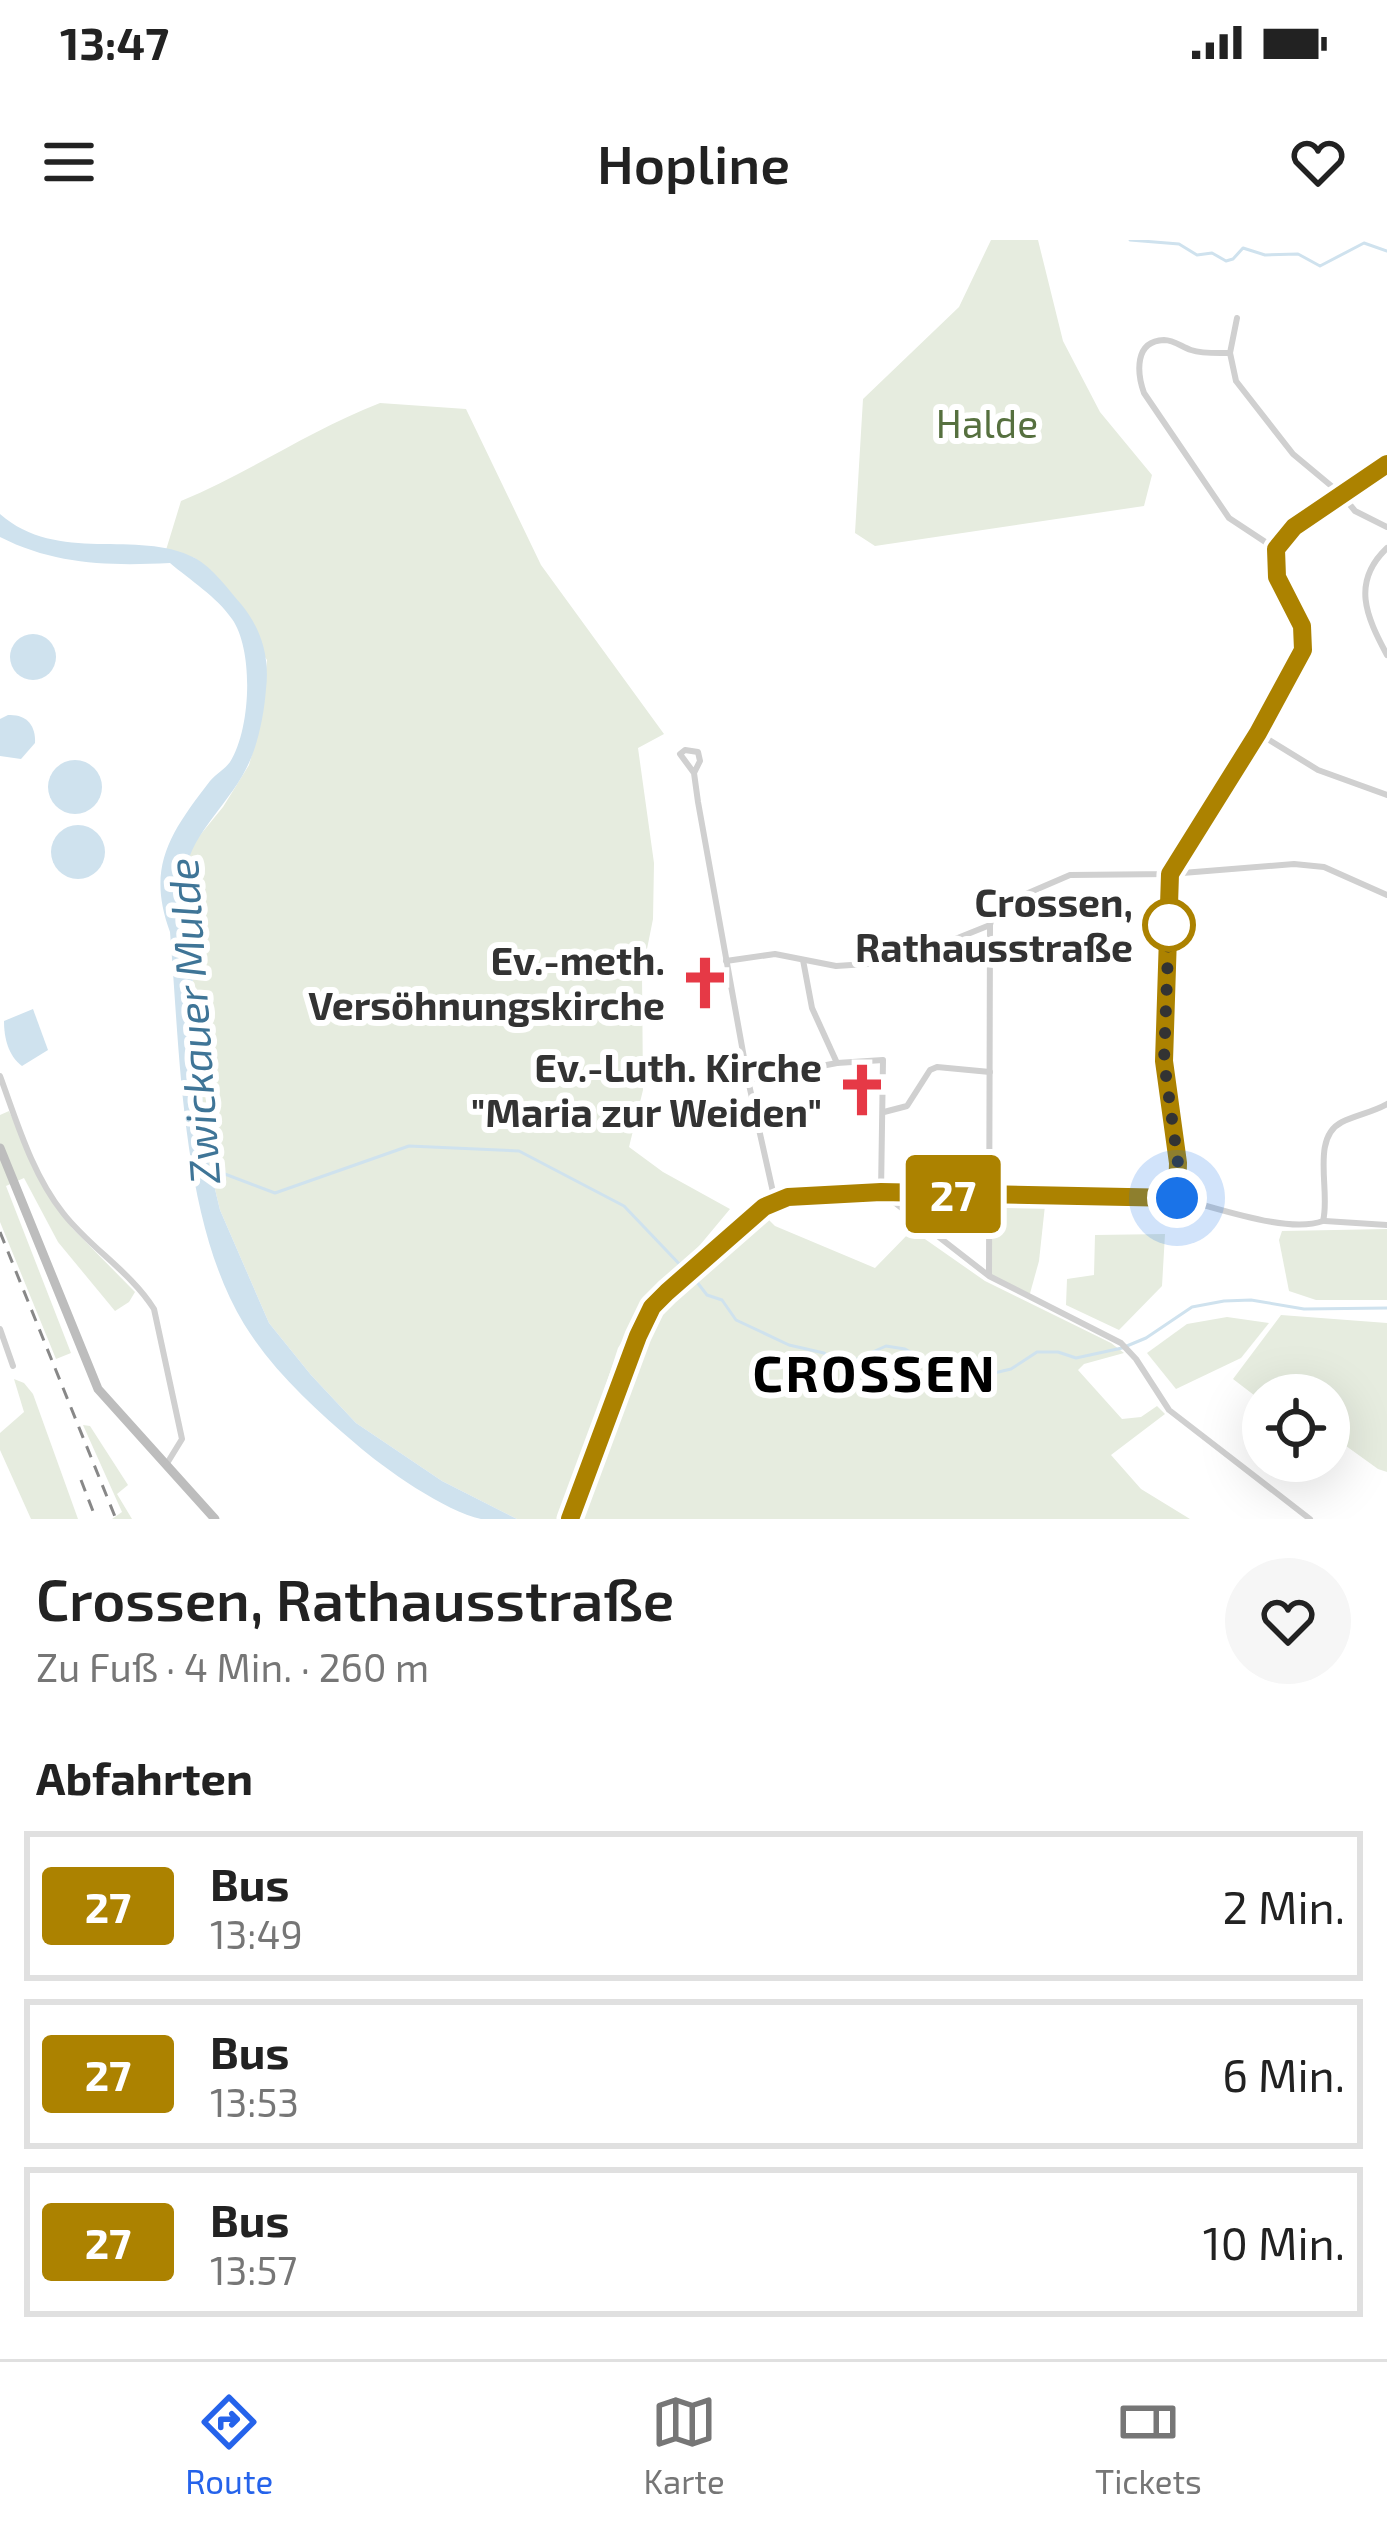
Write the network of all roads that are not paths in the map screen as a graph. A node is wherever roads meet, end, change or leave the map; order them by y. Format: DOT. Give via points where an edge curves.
graph roads {
  1 [pos="1237,318"];
  2 [pos="1231,353"];
  3 [pos="1387,464"];
  4 [pos="1341,494"];
  5 [pos="1387,527"];
  6 [pos="1387,548"];
  7 [pos="1276,549"];
  8 [pos="1387,655"];
  9 [pos="1258,733"];
  10 [pos="694,773"];
  11 [pos="1387,795"];
  12 [pos="1170,874"];
  13 [pos="1387,882"];
  14 [pos="1384,894"];
  15 [pos="990,925"];
  16 [pos="803,960"];
  17 [pos="726,961"];
  18 [pos="837,1063"];
  19 [pos="990,1072"];
  20 [pos="0,1076"];
  21 [pos="748,1079"];
  22 [pos="1387,1105"];
  23 [pos="884,1112"];
  24 [pos="0,1148"];
  25 [pos="881,1192"];
  26 [pos="992,1195"];
  27 [pos="1177,1198"];
  28 [pos="775,1201"];
  29 [pos="1323,1221"];
  30 [pos="1387,1225"];
  31 [pos="989,1276"];
  32 [pos="0,1329"];
  33 [pos="14,1366"];
  34 [pos="166,1465"];
  35 [pos="215,1519"];
  36 [pos="570,1519"];
  37 [pos="1310,1519"];
  1 -- 2 [label="street"];
  2 -- 4 [label="street" via="1236,380 1268,426"];
  2 -- 7 [label="street" via="1157,341 1144,349 1139,379 1229,518"];
  3 -- 4 [label="street"];
  4 -- 5 [label="street" via="1354,511"];
  4 -- 7 [label="street"];
  6 -- 8 [label="street" via="1364,583 1363,605"];
  7 -- 9 [label="street" via="1277,577 1302,626 1303,650"];
  9 -- 11 [label="street" via="1318,770"];
  9 -- 12 [label="street"];
  10 -- 17 [label="street"];
  12 -- 14 [label="street" via="1324,866"];
  12 -- 15 [label="street" via="1070,875 1014,898"];
  12 -- 27 [label="street" via="1164,1061"];
  13 -- 14 [label="street"];
  15 -- 16 [label="street" via="898,962"];
  15 -- 19 [label="street"];
  16 -- 17 [label="street" via="775,954"];
  16 -- 18 [label="street" via="812,1008"];
  17 -- 21 [label="street"];
  18 -- 21 [label="street"];
  18 -- 23 [label="street" via="883,1060"];
  19 -- 23 [label="street" via="930,1070 907,1106"];
  19 -- 26 [label="street"];
  20 -- 34 [label="street" via="62,1213 154,1309 182,1438"];
  21 -- 28 [label="street"];
  22 -- 29 [label="street" via="1336,1124 1325,1139"];
  23 -- 25 [label="street"];
  24 -- 34 [label="street" via="87,1368"];
  25 -- 26 [label="street"];
  25 -- 28 [label="street"];
  25 -- 31 [label="street"];
  26 -- 27 [label="street"];
  26 -- 31 [label="street"];
  27 -- 29 [label="street" via="1280,1222"];
  28 -- 36 [label="street" via="667,1292 641,1327"];
  29 -- 30 [label="street"];
  31 -- 37 [label="street" via="1121,1343 1169,1410"];
  32 -- 33 [label="street"];
  34 -- 35 [label="street"];
}
